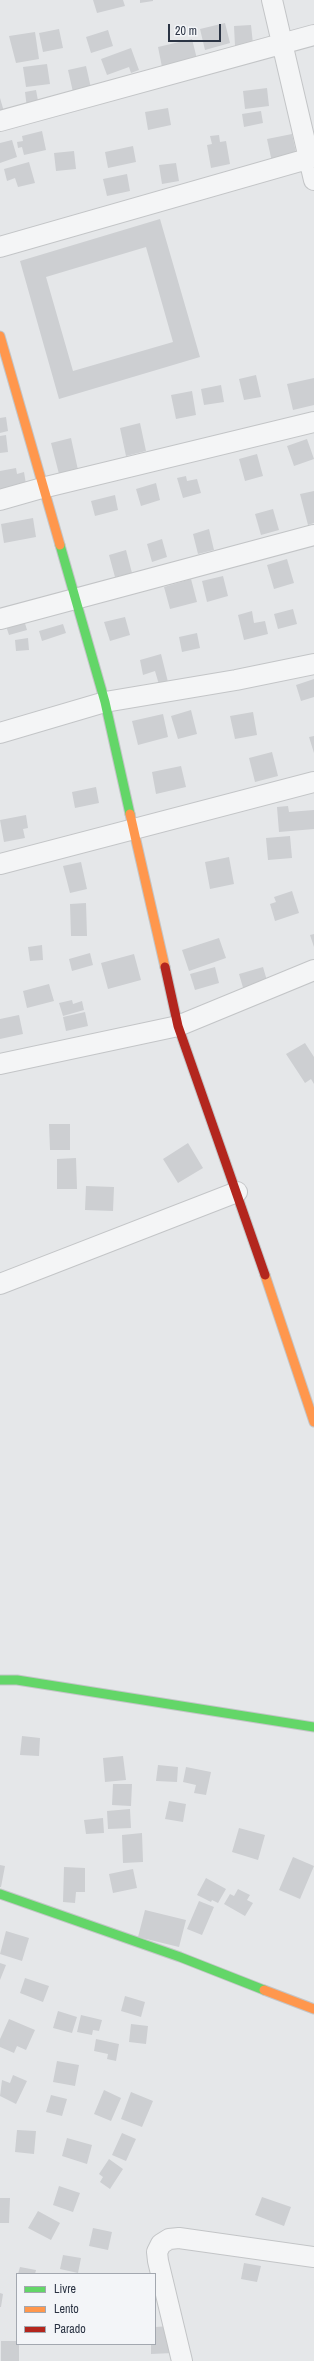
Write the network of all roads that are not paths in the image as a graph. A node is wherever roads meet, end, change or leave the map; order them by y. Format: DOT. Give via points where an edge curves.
graph roads {
  1 [pos="272,0"];
  2 [pos="314,35"];
  3 [pos="282,43"];
  4 [pos="0,121"];
  5 [pos="311,157"];
  6 [pos="314,180"];
  7 [pos="0,247"];
  8 [pos="0,336"];
  9 [pos="314,422"];
  10 [pos="42,488"];
  11 [pos="0,500"];
  12 [pos="314,536"];
  13 [pos="74,599"];
  14 [pos="0,619"];
  15 [pos="314,664"];
  16 [pos="105,702"];
  17 [pos="0,733"];
  18 [pos="314,782"];
  19 [pos="134,831"];
  20 [pos="0,864"];
  21 [pos="314,970"];
  22 [pos="178,1026"];
  23 [pos="0,1064"];
  24 [pos="237,1192"];
  25 [pos="0,1284"];
  26 [pos="314,1422"];
  27 [pos="0,1680"];
  28 [pos="314,1727"];
  29 [pos="0,1894"];
  30 [pos="314,2009"];
  31 [pos="314,2257"];
  32 [pos="182,2361"];
  1 -- 3 [label="street"];
  2 -- 3 [label="street"];
  3 -- 4 [label="street"];
  3 -- 5 [label="street"];
  5 -- 6 [label="street"];
  5 -- 7 [label="street"];
  8 -- 10 [label="street"];
  9 -- 10 [label="street"];
  10 -- 11 [label="street"];
  10 -- 13 [label="street"];
  12 -- 13 [label="street"];
  13 -- 14 [label="street"];
  13 -- 16 [label="street"];
  15 -- 16 [label="street"];
  16 -- 17 [label="street"];
  16 -- 19 [label="street"];
  18 -- 19 [label="street"];
  19 -- 20 [label="street"];
  19 -- 22 [label="street"];
  21 -- 22 [label="street"];
  22 -- 23 [label="street"];
  22 -- 24 [label="street"];
  24 -- 25 [label="street"];
  24 -- 26 [label="street"];
  27 -- 28 [label="street" via="18,1680"];
  29 -- 30 [label="street"];
  31 -- 32 [label="street" via="179,2238 169,2239 161,2244 158,2261"];
}
